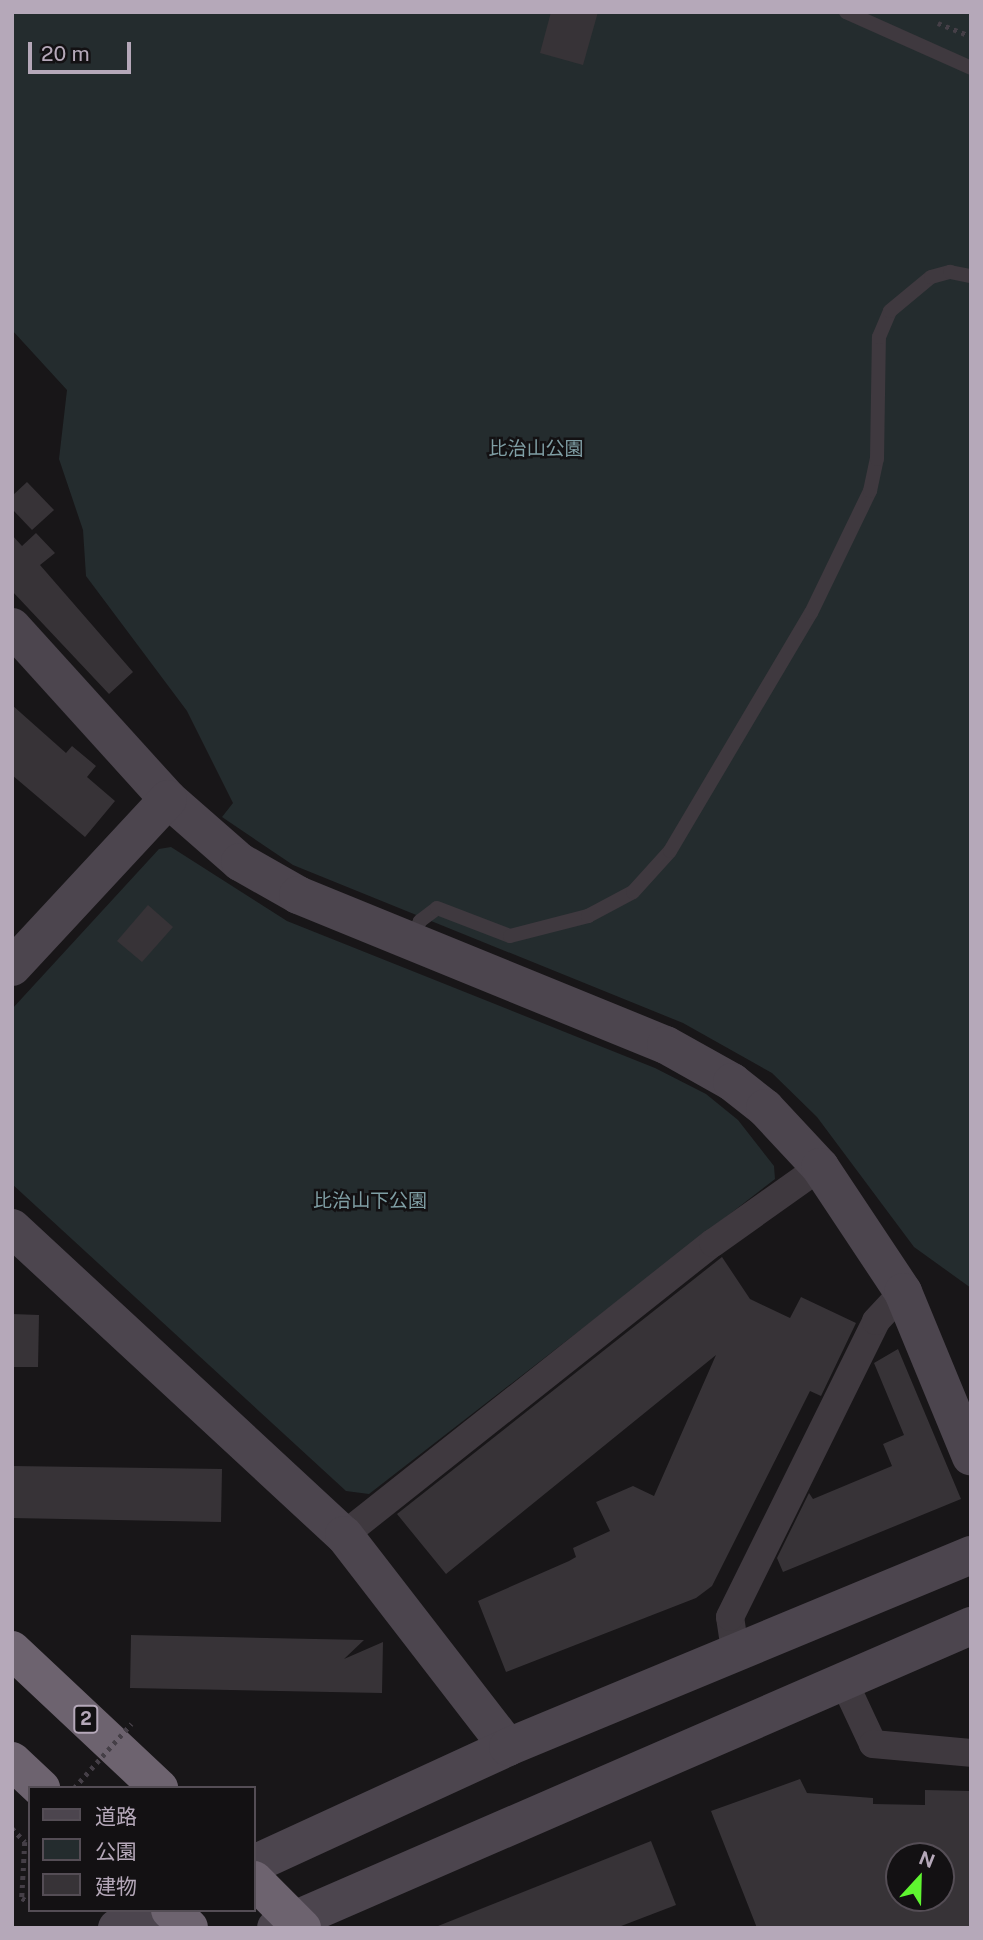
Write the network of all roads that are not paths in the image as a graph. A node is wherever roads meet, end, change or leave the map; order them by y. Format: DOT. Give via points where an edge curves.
graph roads {
  1 [pos="846,12"];
  2 [pos="971,68"];
  3 [pos="971,276"];
  4 [pos="12,628"];
  5 [pos="168,799"];
  6 [pos="410,943"];
  7 [pos="12,967"];
  8 [pos="820,1167"];
  9 [pos="12,1228"];
  10 [pos="903,1292"];
  11 [pos="971,1457"];
  12 [pos="344,1535"];
  13 [pos="971,1555"];
  14 [pos="971,1626"];
  15 [pos="12,1650"];
  16 [pos="736,1657"];
  17 [pos="844,1682"];
  18 [pos="508,1747"];
  19 [pos="971,1753"];
  20 [pos="12,1761"];
  21 [pos="39,1786"];
  22 [pos="157,1786"];
  23 [pos="256,1863"];
  24 [pos="256,1882"];
  25 [pos="151,1912"];
  26 [pos="172,1912"];
  27 [pos="290,1925"];
  28 [pos="117,1928"];
  29 [pos="189,1928"];
  1 -- 2 [label="lane"];
  3 -- 6 [label="lane" via="950,272 931,276 890,311 879,337 877,459 870,491 829,581 670,851 633,892 588,916 510,936 437,908 420,921"];
  4 -- 5 [label="street"];
  5 -- 6 [label="street" via="240,862 298,895"];
  5 -- 7 [label="street"];
  6 -- 8 [label="street" via="666,1045 732,1082"];
  8 -- 10 [label="street"];
  8 -- 12 [label="street" via="713,1243"];
  9 -- 12 [label="street"];
  10 -- 11 [label="street"];
  10 -- 16 [label="street" via="876,1321 730,1617"];
  12 -- 18 [label="street"];
  13 -- 16 [label="street"];
  14 -- 17 [label="street"];
  15 -- 22 [label="highway, 2"];
  16 -- 18 [label="street"];
  17 -- 19 [label="street" via="873,1744"];
  17 -- 27 [label="street"];
  18 -- 23 [label="street"];
  20 -- 21 [label="highway"];
  24 -- 27 [label="highway"];
  25 -- 28 [label="street"];
  26 -- 29 [label="highway"];
}
